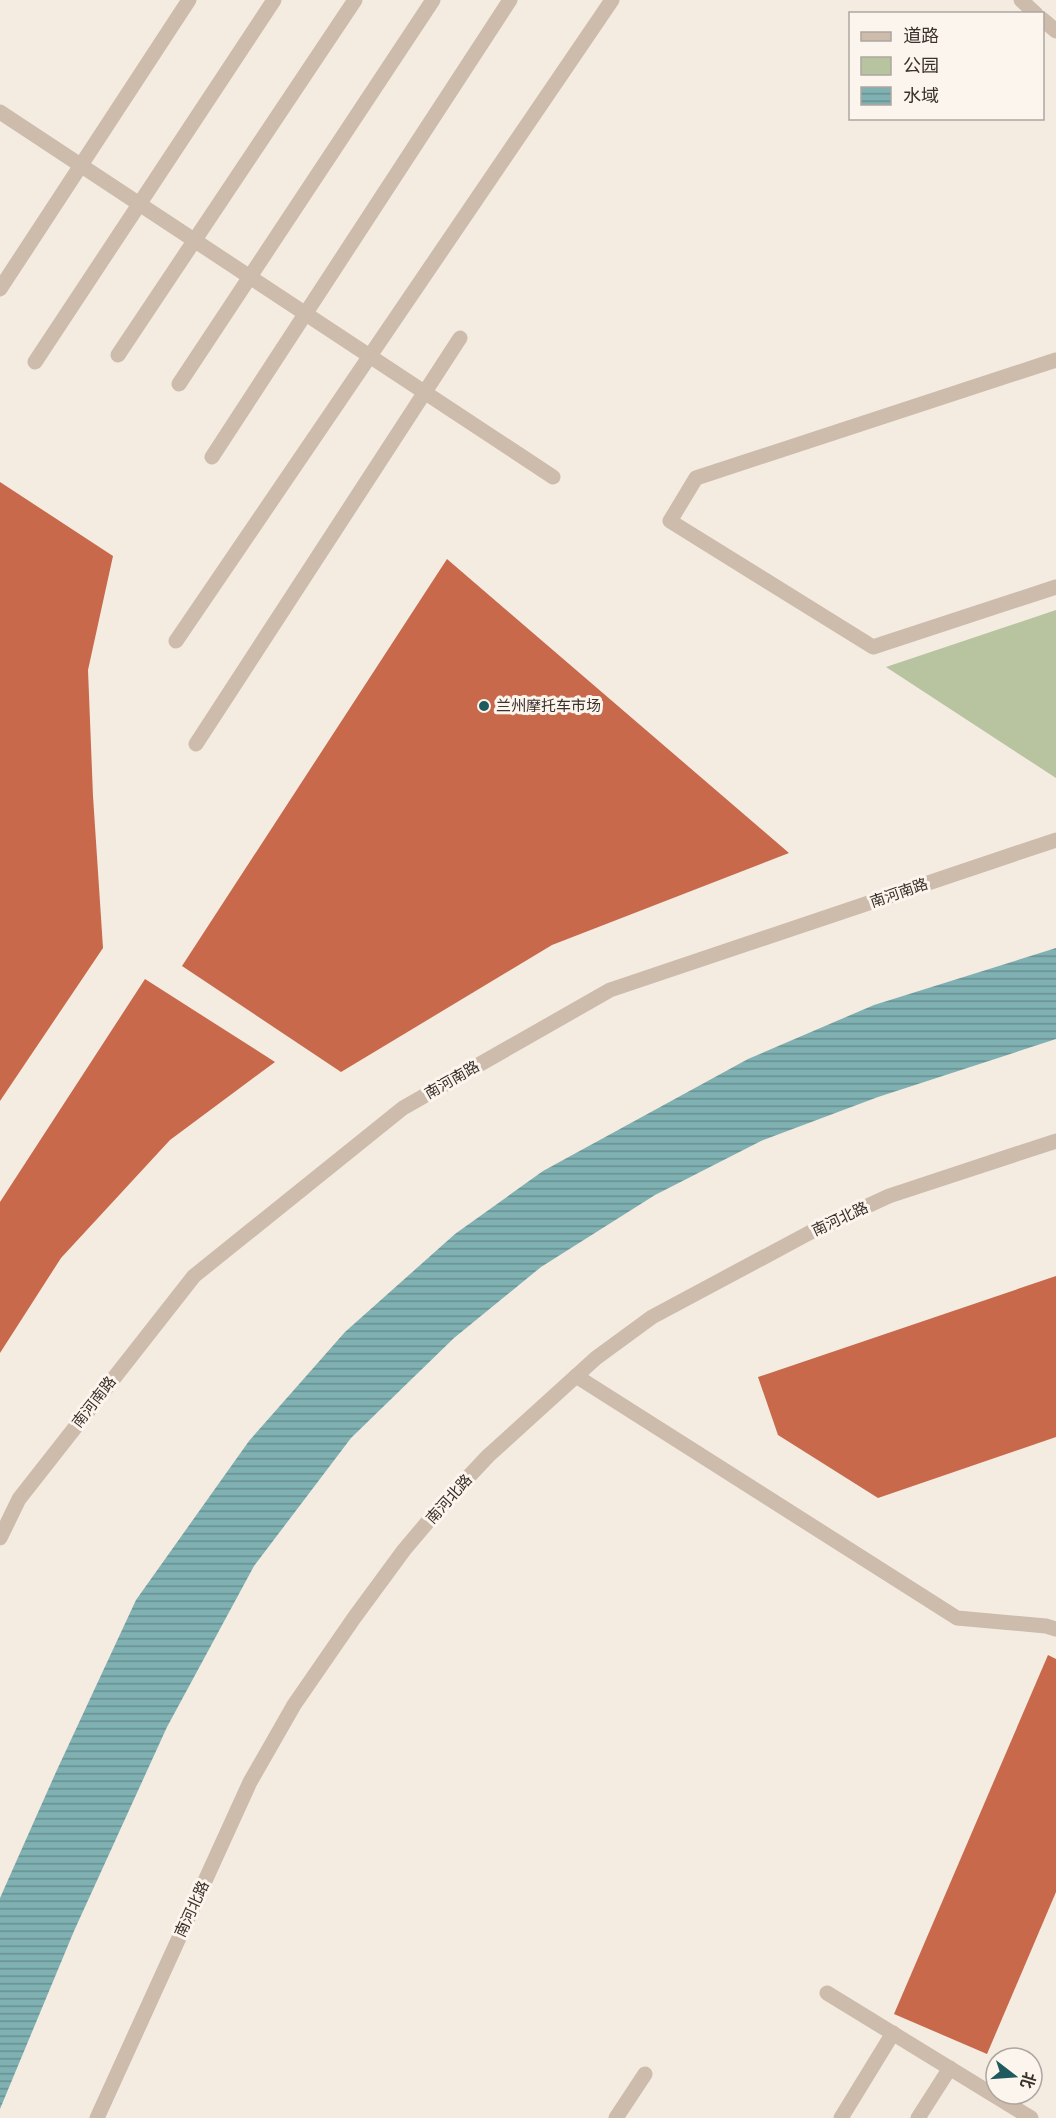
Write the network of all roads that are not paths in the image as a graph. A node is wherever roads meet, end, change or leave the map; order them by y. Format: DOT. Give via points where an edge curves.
graph roads {
  1 [pos="189,0"];
  2 [pos="274,0"];
  3 [pos="355,0"];
  4 [pos="434,0"];
  5 [pos="510,0"];
  6 [pos="612,0"];
  7 [pos="1021,0"];
  8 [pos="1034,12"];
  9 [pos="1044,21"];
  10 [pos="1056,31"];
  11 [pos="0,112"];
  12 [pos="81,166"];
  13 [pos="140,204"];
  14 [pos="195,240"];
  15 [pos="250,277"];
  16 [pos="0,289"];
  17 [pos="306,314"];
  18 [pos="460,338"];
  19 [pos="118,355"];
  20 [pos="370,356"];
  21 [pos="1056,360"];
  22 [pos="35,362"];
  23 [pos="179,384"];
  24 [pos="425,393"];
  25 [pos="212,457"];
  26 [pos="553,477"];
  27 [pos="1056,587"];
  28 [pos="176,641"];
  29 [pos="196,744"];
  30 [pos="1056,840"];
  31 [pos="1056,1141"];
  32 [pos="576,1376"];
  33 [pos="0,1538"];
  34 [pos="1056,1629"];
  35 [pos="827,1993"];
  36 [pos="893,2033"];
  37 [pos="950,2068"];
  38 [pos="645,2074"];
  39 [pos="1007,2112"];
  40 [pos="97,2118"];
  41 [pos="616,2118"];
  42 [pos="841,2118"];
  43 [pos="918,2118"];
  44 [pos="1031,2118"];
  1 -- 12 [label="street"];
  2 -- 13 [label="street"];
  3 -- 14 [label="street"];
  4 -- 15 [label="street"];
  5 -- 17 [label="street"];
  6 -- 20 [label="street"];
  7 -- 8 [label="street"];
  9 -- 10 [label="street"];
  11 -- 12 [label="street"];
  12 -- 13 [label="street"];
  12 -- 16 [label="street"];
  13 -- 14 [label="street"];
  13 -- 22 [label="street"];
  14 -- 15 [label="street"];
  14 -- 19 [label="street"];
  15 -- 17 [label="street"];
  15 -- 23 [label="street"];
  17 -- 20 [label="street"];
  17 -- 25 [label="street"];
  18 -- 24 [label="street"];
  20 -- 24 [label="street"];
  20 -- 28 [label="street"];
  21 -- 27 [label="street" via="696,478 670,520 873,647"];
  24 -- 26 [label="street"];
  24 -- 29 [label="street"];
  30 -- 33 [label="street, 南河南路" via="610,990 404,1108 194,1276 20,1499"];
  31 -- 32 [label="street, 南河北路" via="889,1196 809,1233 652,1317"];
  32 -- 34 [label="street" via="957,1618"];
  32 -- 40 [label="street, 南河北路" via="488,1456 442,1505 398,1558 294,1706 250,1782"];
  35 -- 36 [label="street"];
  36 -- 37 [label="street"];
  36 -- 42 [label="street"];
  37 -- 39 [label="street"];
  37 -- 43 [label="street"];
  38 -- 41 [label="street"];
  39 -- 44 [label="street"];
}
